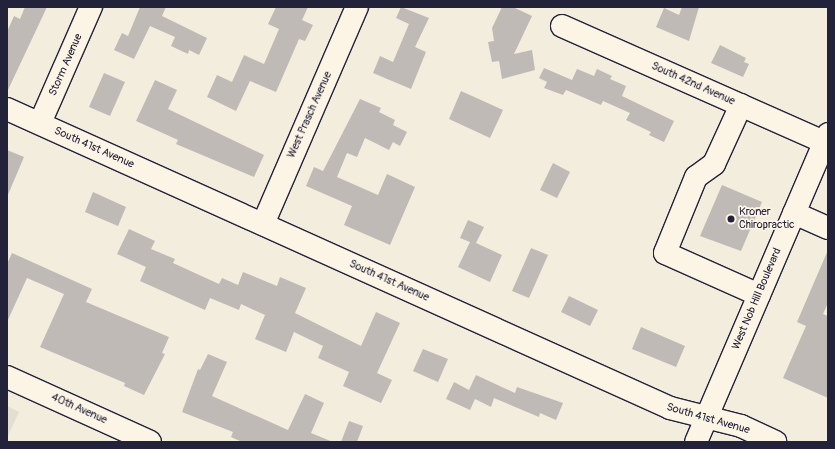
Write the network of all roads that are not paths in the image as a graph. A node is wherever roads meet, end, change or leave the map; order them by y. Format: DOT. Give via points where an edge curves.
graph roads {
  1 [pos="92,7"];
  2 [pos="357,7"];
  3 [pos="562,26"];
  4 [pos="741,106"];
  5 [pos="7,109"];
  6 [pos="40,123"];
  7 [pos="826,138"];
  8 [pos="794,213"];
  9 [pos="262,224"];
  10 [pos="828,228"];
  11 [pos="759,295"];
  12 [pos="7,377"];
  13 [pos="706,418"];
  14 [pos="150,442"];
  15 [pos="696,442"];
  16 [pos="776,442"];
  1 -- 6 [label="street, Storm Avenue"];
  2 -- 9 [label="street, West Prasch Avenue"];
  3 -- 4 [label="street, South 42nd Avenue"];
  4 -- 7 [label="street, South 42nd Avenue"];
  4 -- 11 [label="street" via="714,164 696,177 665,253"];
  5 -- 6 [label="street, South 41st Avenue"];
  6 -- 9 [label="street, South 41st Avenue"];
  7 -- 8 [label="street, West Nob Hill Boulevard"];
  8 -- 10 [label="street"];
  8 -- 11 [label="street, West Nob Hill Boulevard"];
  9 -- 13 [label="street, South 41st Avenue" via="670,408"];
  11 -- 13 [label="street, West Nob Hill Boulevard"];
  12 -- 14 [label="street, 40th Avenue"];
  13 -- 15 [label="street, West Nob Hill Boulevard"];
  13 -- 16 [label="street, South 41st Avenue" via="741,426"];
}
